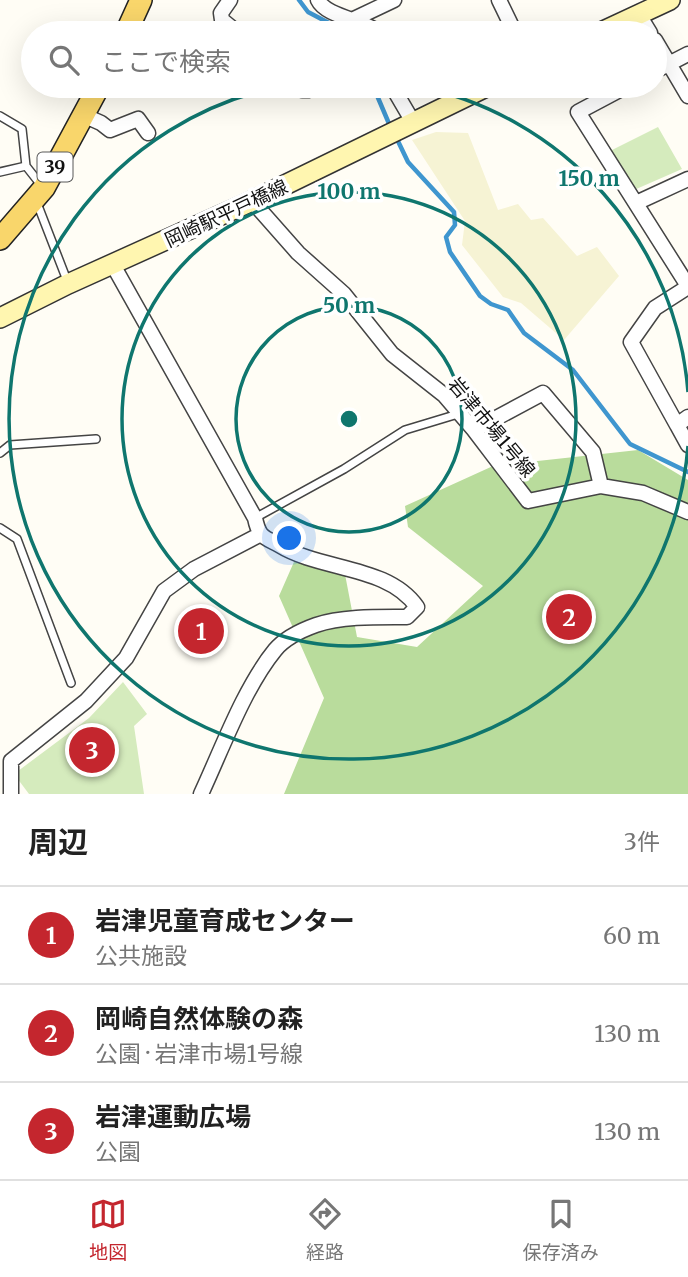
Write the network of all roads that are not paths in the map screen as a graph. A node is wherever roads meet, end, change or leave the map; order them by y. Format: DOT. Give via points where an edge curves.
graph roads {
  1 [pos="141,0"];
  2 [pos="230,0"];
  3 [pos="318,0"];
  4 [pos="394,0"];
  5 [pos="499,0"];
  6 [pos="670,0"];
  7 [pos="639,15"];
  8 [pos="131,21"];
  9 [pos="223,21"];
  10 [pos="344,21"];
  11 [pos="360,21"];
  12 [pos="509,21"];
  13 [pos="626,21"];
  14 [pos="643,21"];
  15 [pos="688,54"];
  16 [pos="667,61"];
  17 [pos="669,64"];
  18 [pos="688,96"];
  19 [pos="92,98"];
  20 [pos="399,98"];
  21 [pos="463,98"];
  22 [pos="604,98"];
  23 [pos="83,115"];
  24 [pos="0,116"];
  25 [pos="413,122"];
  26 [pos="148,133"];
  27 [pos="26,166"];
  28 [pos="0,172"];
  29 [pos="688,179"];
  30 [pos="39,193"];
  31 [pos="252,201"];
  32 [pos="636,203"];
  33 [pos="0,239"];
  34 [pos="113,265"];
  35 [pos="687,282"];
  36 [pos="68,284"];
  37 [pos="0,318"];
  38 [pos="458,414"];
  39 [pos="683,421"];
  40 [pos="474,430"];
  41 [pos="96,439"];
  42 [pos="688,445"];
  43 [pos="0,453"];
  44 [pos="601,486"];
  45 [pos="688,512"];
  46 [pos="255,518"];
  47 [pos="0,528"];
  48 [pos="261,534"];
  49 [pos="71,683"];
  50 [pos="12,794"];
  51 [pos="201,794"];
  1 -- 8 [label="main road"];
  2 -- 9 [label="street" via="222,13"];
  3 -- 10 [label="street"];
  4 -- 11 [label="street"];
  5 -- 12 [label="street"];
  6 -- 7 [label="street"];
  7 -- 13 [label="street"];
  7 -- 14 [label="street"];
  15 -- 17 [label="street"];
  16 -- 17 [label="street"];
  17 -- 18 [label="street"];
  19 -- 23 [label="main road, 39"];
  20 -- 25 [label="street"];
  21 -- 25 [label="street, 岡崎駅平戸橋線"];
  22 -- 32 [label="street" via="578,112"];
  23 -- 26 [label="street" via="110,130 138,119"];
  23 -- 30 [label="main road, 39"];
  24 -- 27 [label="lane" via="22,129"];
  25 -- 31 [label="street, 岡崎駅平戸橋線"];
  27 -- 28 [label="lane"];
  27 -- 30 [label="lane"];
  29 -- 32 [label="street"];
  30 -- 33 [label="main road, 39"];
  30 -- 36 [label="lane"];
  31 -- 34 [label="street, 岡崎駅平戸橋線"];
  31 -- 38 [label="street, 岩津市場1号線" via="298,253 344,294 392,354 444,395"];
  32 -- 35 [label="street"];
  34 -- 36 [label="street, 岡崎駅平戸橋線"];
  34 -- 46 [label="street"];
  35 -- 39 [label="street" via="655,308 631,342"];
  36 -- 37 [label="street, 岡崎駅平戸橋線"];
  38 -- 40 [label="street, 岩津市場1号線"];
  38 -- 46 [label="lane" via="405,430"];
  39 -- 42 [label="street"];
  40 -- 44 [label="street, 岩津市場1号線" via="528,501"];
  40 -- 44 [label="street" via="543,393 593,452"];
  41 -- 43 [label="lane" via="10,445"];
  44 -- 45 [label="street, 岩津市場1号線" via="643,493"];
  46 -- 48 [label="street"];
  47 -- 49 [label="lane" via="17,539"];
  48 -- 50 [label="street" via="194,569 164,591 126,658 86,701 11,761"];
  48 -- 51 [label="street" via="294,555 371,574 417,607 407,617 318,625 276,649 252,685"];
}
